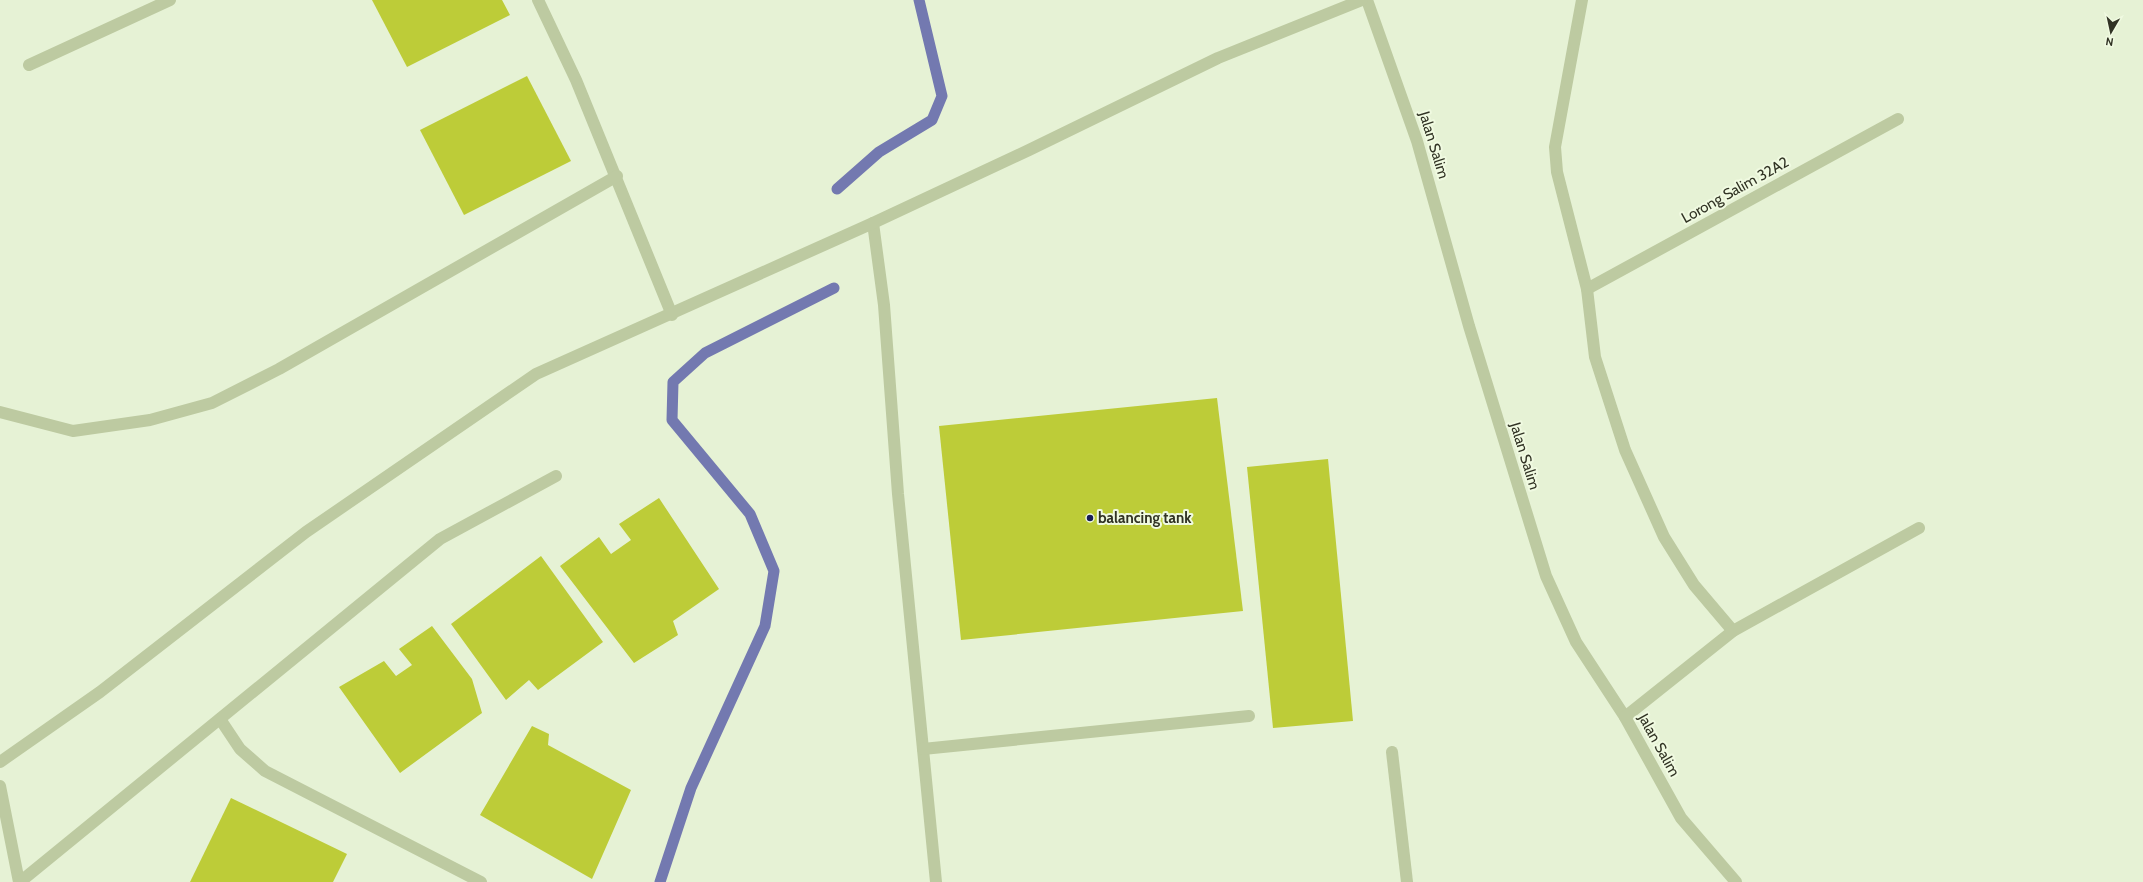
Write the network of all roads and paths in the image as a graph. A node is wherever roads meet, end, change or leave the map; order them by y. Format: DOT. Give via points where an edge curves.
graph roads {
  1 [pos="170,0"];
  2 [pos="538,0"];
  3 [pos="1362,0"];
  4 [pos="1367,0"];
  5 [pos="1582,0"];
  6 [pos="29,65"];
  7 [pos="1898,119"];
  8 [pos="616,176"];
  9 [pos="873,223"];
  10 [pos="1587,289"];
  11 [pos="672,315"];
  12 [pos="0,412"];
  13 [pos="556,476"];
  14 [pos="1919,528"];
  15 [pos="1733,631"];
  16 [pos="1249,716"];
  17 [pos="1625,717"];
  18 [pos="220,719"];
  19 [pos="923,749"];
  20 [pos="1392,752"];
  21 [pos="0,762"];
  22 [pos="0,786"];
  23 [pos="20,882"];
  24 [pos="481,882"];
  25 [pos="936,882"];
  26 [pos="1407,882"];
  27 [pos="1736,882"];
  1 -- 6 [label="street"];
  2 -- 8 [label="street" via="576,80"];
  3 -- 9 [label="street" via="1218,58"];
  4 -- 17 [label="street, Jalan Salim" via="1417,142 1469,326 1546,576 1576,642"];
  5 -- 10 [label="street" via="1555,147 1557,172"];
  7 -- 10 [label="street, Lorong Salim 32A2"];
  8 -- 11 [label="street"];
  8 -- 12 [label="street" via="279,369 212,403 150,420 73,431"];
  9 -- 11 [label="street"];
  9 -- 19 [label="street" via="884,305 898,494"];
  10 -- 15 [label="street" via="1595,357 1625,450 1664,537 1694,585"];
  11 -- 21 [label="street" via="536,374 306,532 100,692"];
  13 -- 18 [label="street" via="440,539"];
  14 -- 15 [label="street"];
  15 -- 17 [label="street"];
  16 -- 19 [label="street"];
  17 -- 27 [label="street, Jalan Salim" via="1681,818"];
  18 -- 23 [label="street"];
  18 -- 24 [label="street" via="240,749 266,771"];
  19 -- 25 [label="street"];
  20 -- 26 [label="street"];
  22 -- 23 [label="street"];
}
